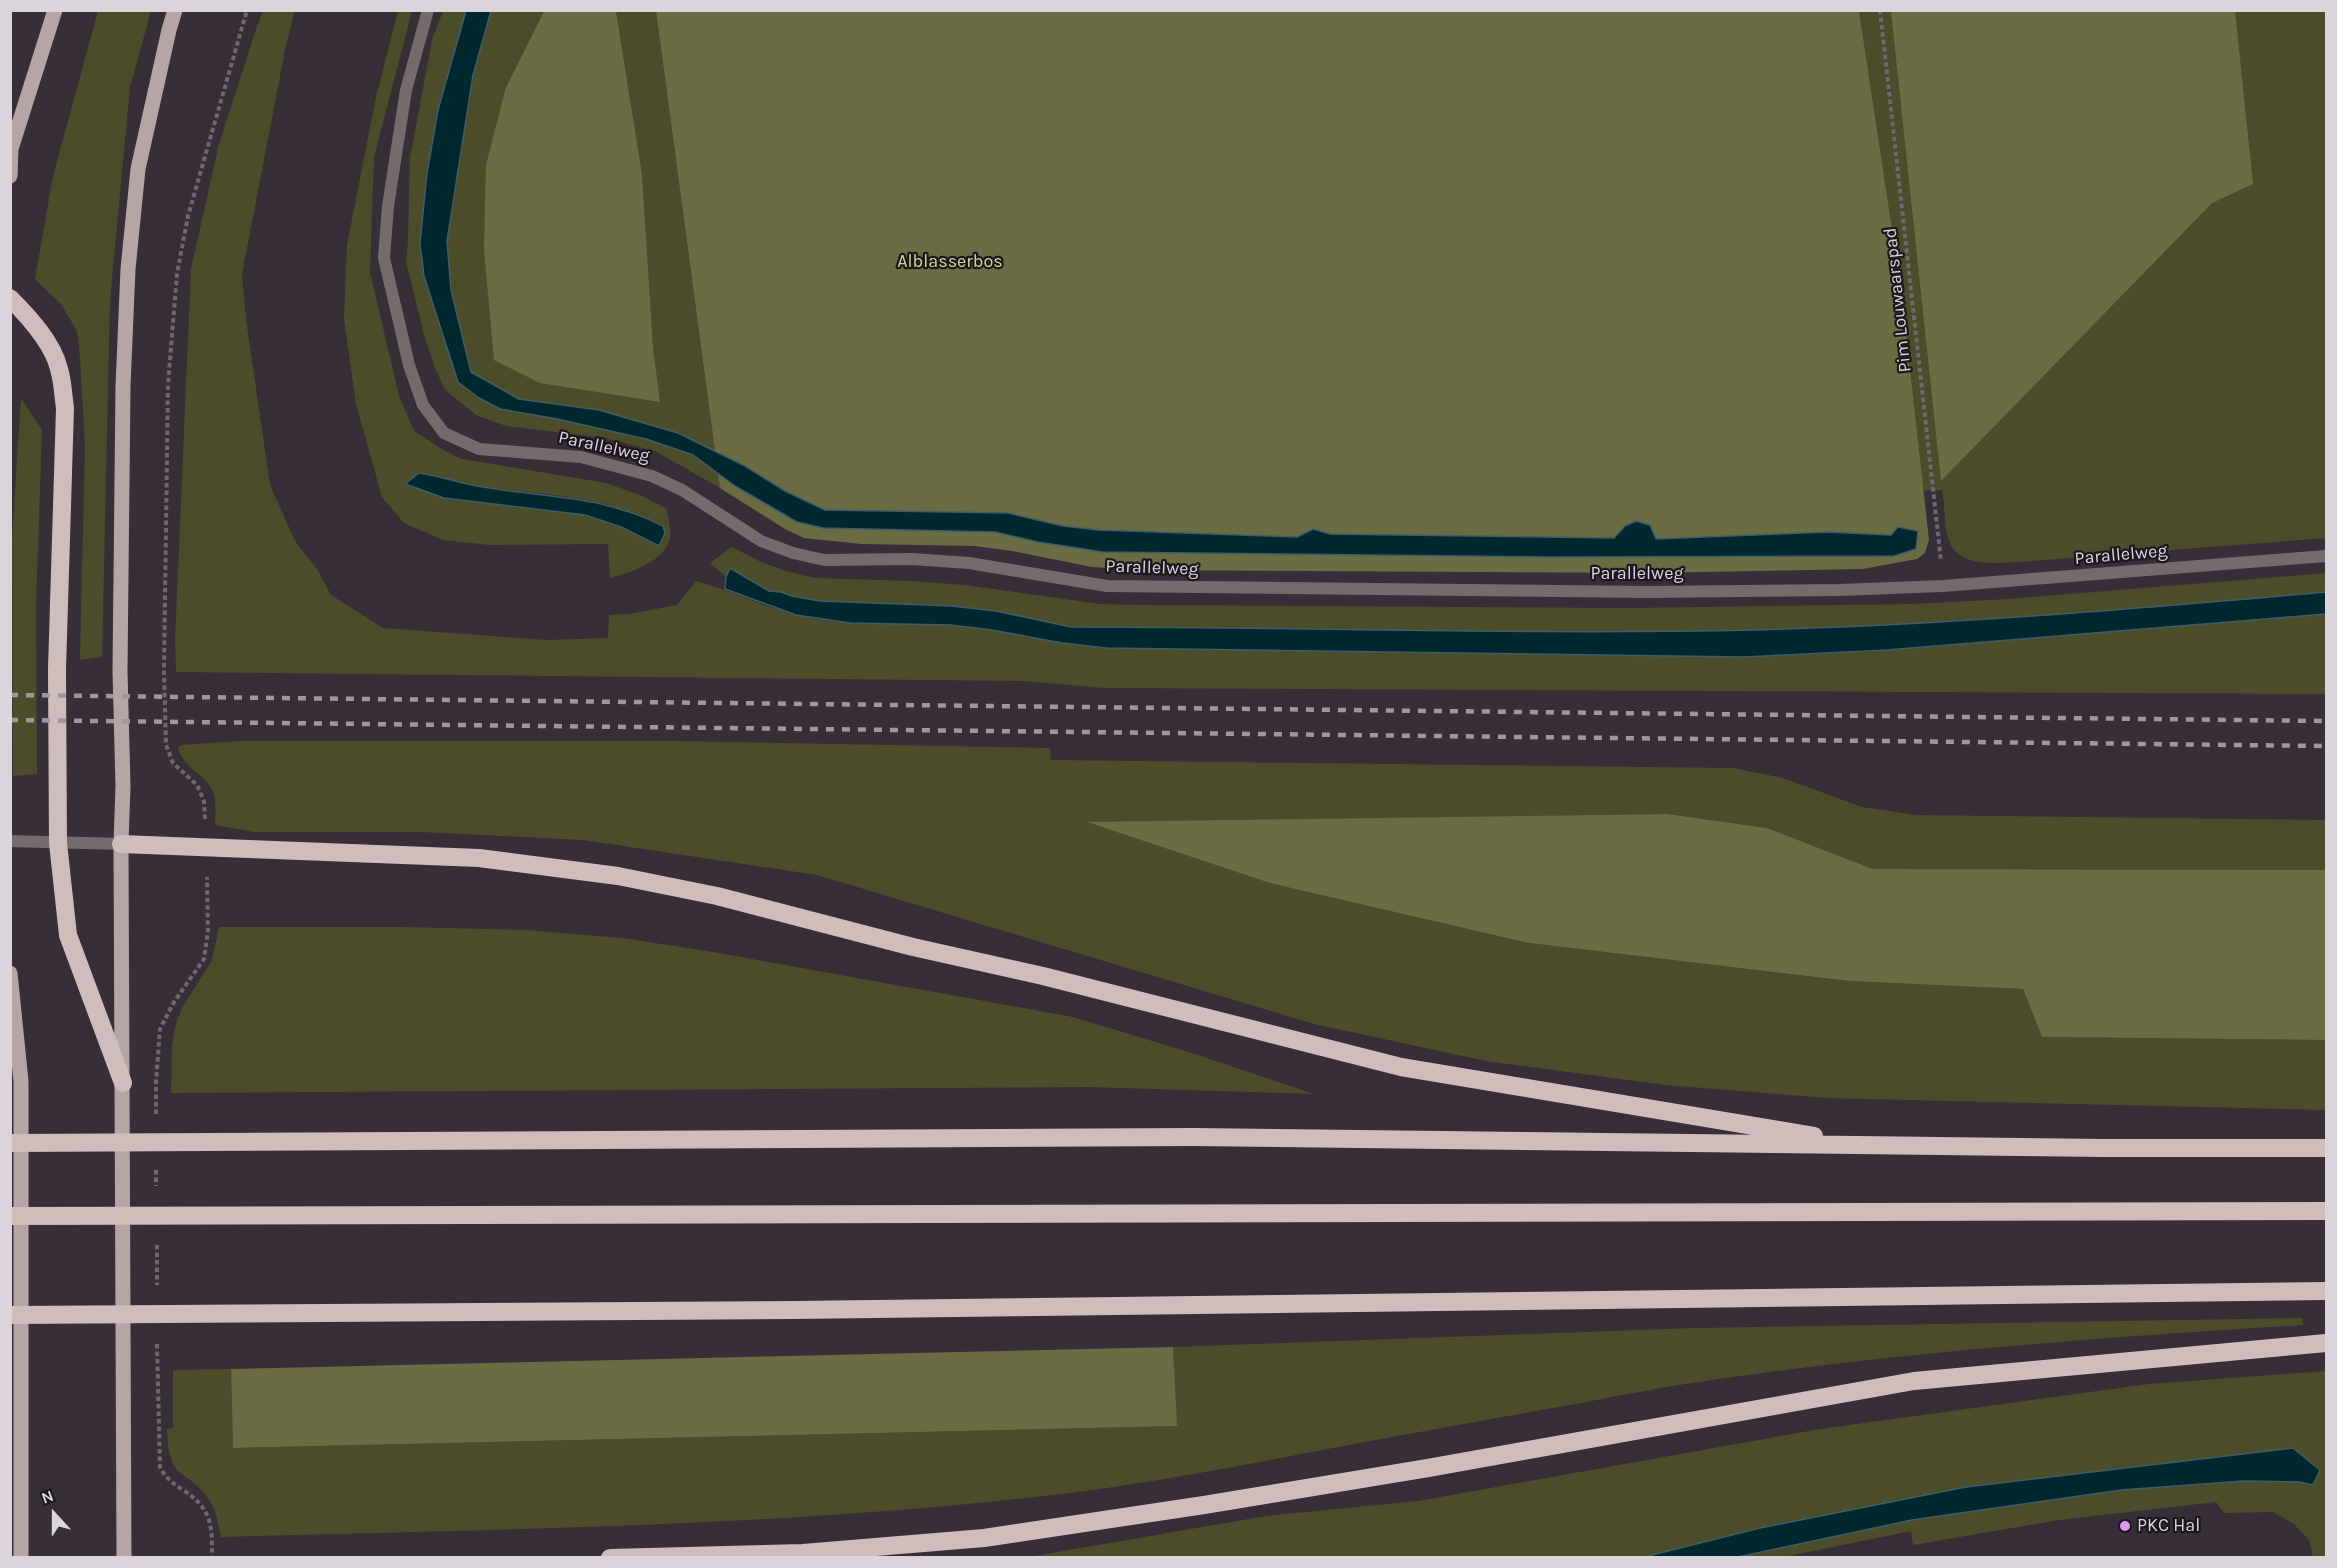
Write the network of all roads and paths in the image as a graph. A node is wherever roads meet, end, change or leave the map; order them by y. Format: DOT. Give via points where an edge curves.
graph roads {
  1 [pos="55,10"];
  2 [pos="175,10"];
  3 [pos="247,10"];
  4 [pos="428,10"];
  5 [pos="1880,10"];
  6 [pos="11,148"];
  7 [pos="10,176"];
  8 [pos="10,298"];
  9 [pos="2326,556"];
  10 [pos="1943,586"];
  11 [pos="10,841"];
  12 [pos="58,843"];
  13 [pos="121,844"];
  14 [pos="206,847"];
  15 [pos="10,973"];
  16 [pos="123,1083"];
  17 [pos="156,1119"];
  18 [pos="10,1143"];
  19 [pos="1871,1145"];
  20 [pos="2326,1148"];
  21 [pos="156,1167"];
  22 [pos="156,1191"];
  23 [pos="2326,1211"];
  24 [pos="10,1216"];
  25 [pos="157,1238"];
  26 [pos="157,1286"];
  27 [pos="2326,1291"];
  28 [pos="10,1315"];
  29 [pos="157,1333"];
  30 [pos="2326,1343"];
  31 [pos="21,1557"];
  32 [pos="124,1557"];
  33 [pos="212,1557"];
  34 [pos="610,1557"];
  1 -- 6 [label="main road"];
  2 -- 13 [label="main road" via="138,169 128,269 123,386"];
  3 -- 14 [label="path" via="188,216 177,274 168,384 166,745 173,763 197,784 204,801"];
  4 -- 10 [label="street, Parallelweg" via="406,90 387,206 384,258 409,365 423,405 444,433 479,449 580,457 616,464 682,490 761,541 824,560 969,563 1107,586 1648,592"];
  5 -- 10 [label="path, Pim Louwaarspad"];
  6 -- 7 [label="main road"];
  8 -- 12 [label="highway" via="46,341 59,368 65,408 57,669"];
  9 -- 10 [label="street, Parallelweg"];
  11 -- 12 [label="street"];
  12 -- 13 [label="street"];
  12 -- 16 [label="highway" via="68,935"];
  13 -- 14 [label="highway"];
  13 -- 16 [label="main road"];
  14 -- 17 [label="path" via="208,931 204,959 160,1029"];
  14 -- 19 [label="highway" via="479,858 618,876 717,896 1401,1067"];
  15 -- 31 [label="main road" via="21,1081"];
  16 -- 32 [label="main road"];
  18 -- 19 [label="highway" via="1193,1137"];
  19 -- 20 [label="highway"];
  21 -- 22 [label="path"];
  23 -- 24 [label="highway"];
  25 -- 26 [label="path"];
  27 -- 28 [label="highway"];
  29 -- 33 [label="path" via="160,1467 166,1478 198,1500 211,1522"];
  30 -- 34 [label="highway" via="1914,1381 1428,1468 984,1538 803,1553"];
}
